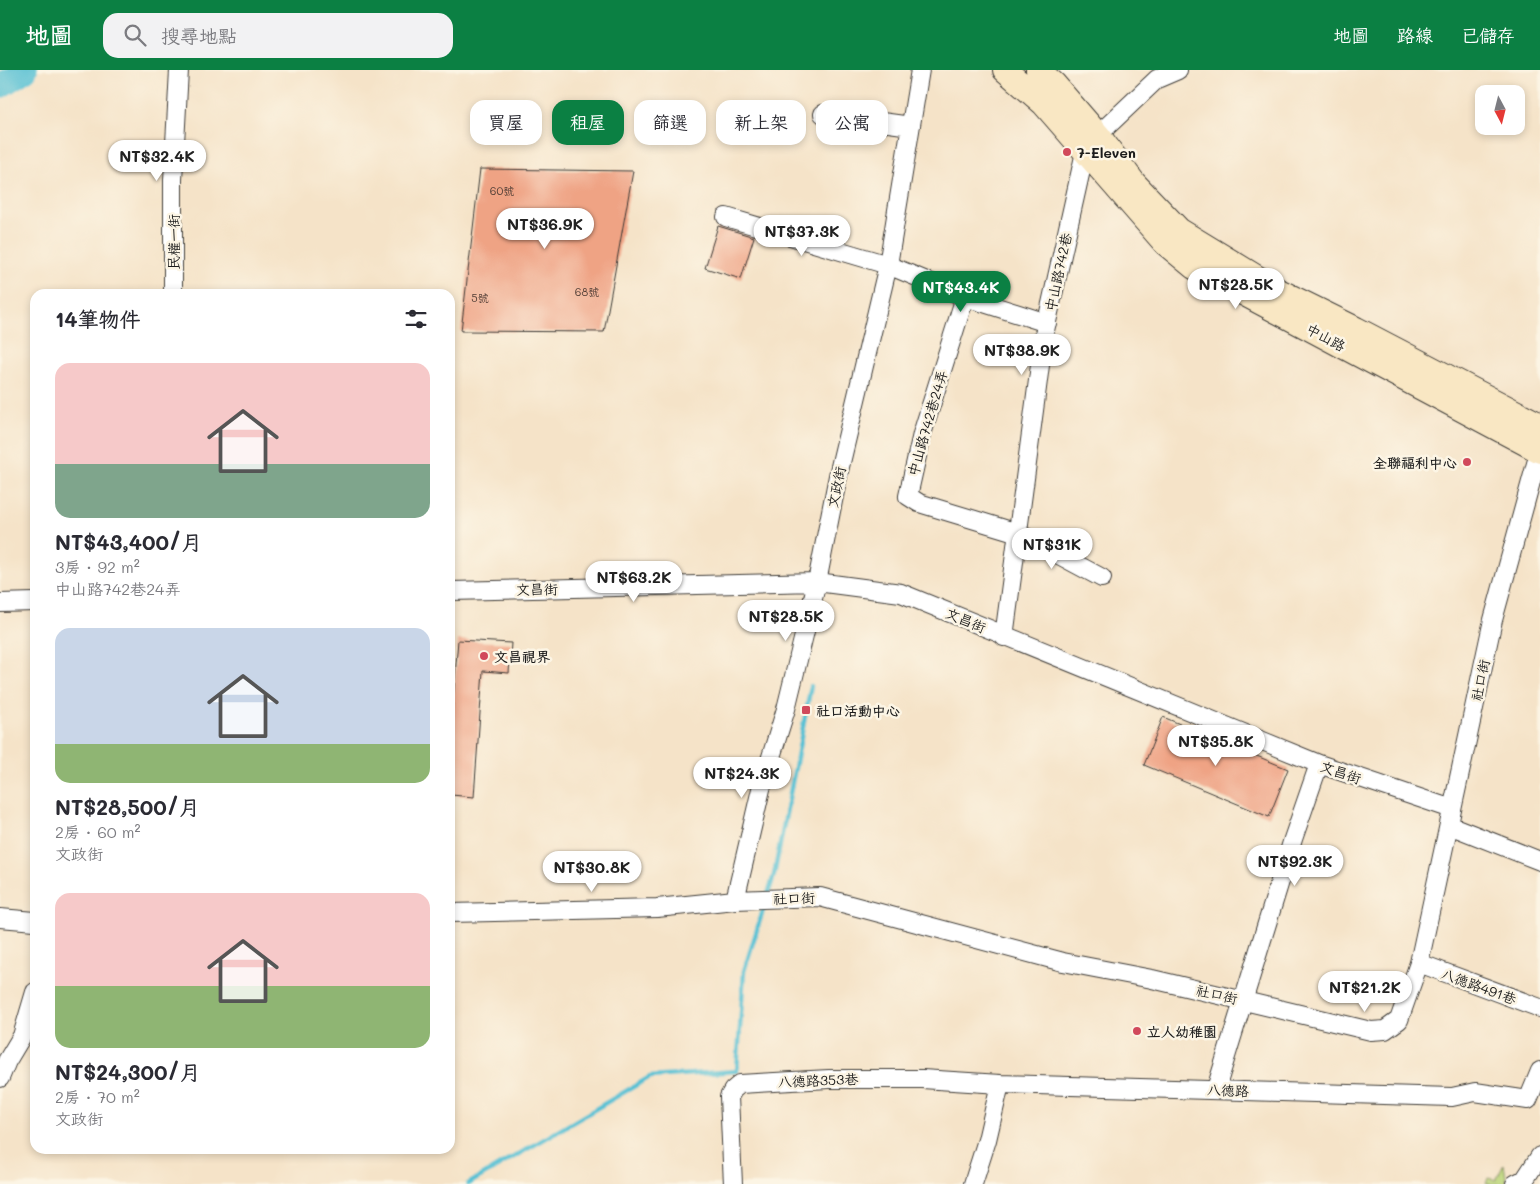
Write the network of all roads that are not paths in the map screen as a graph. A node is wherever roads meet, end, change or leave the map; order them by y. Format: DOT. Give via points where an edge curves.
graph roads {
  1 [pos="179,70"];
  2 [pos="920,70"];
  3 [pos="1005,70"];
  4 [pos="1038,70"];
  5 [pos="1178,70"];
  6 [pos="888,123"];
  7 [pos="910,126"];
  8 [pos="1092,144"];
  9 [pos="726,217"];
  10 [pos="888,265"];
  11 [pos="173,289"];
  12 [pos="965,297"];
  13 [pos="1047,322"];
  14 [pos="1540,425"];
  15 [pos="1540,450"];
  16 [pos="1018,533"];
  17 [pos="1102,578"];
  18 [pos="818,582"];
  19 [pos="455,591"];
  20 [pos="30,602"];
  21 [pos="0,603"];
  22 [pos="1004,637"];
  23 [pos="1319,764"];
  24 [pos="1451,817"];
  25 [pos="1540,861"];
  26 [pos="735,900"];
  27 [pos="455,912"];
  28 [pos="0,918"];
  29 [pos="30,920"];
  30 [pos="1419,963"];
  31 [pos="1244,1000"];
  32 [pos="1540,1008"];
  33 [pos="30,1009"];
  34 [pos="1540,1072"];
  35 [pos="0,1078"];
  36 [pos="1000,1084"];
  37 [pos="1216,1089"];
  38 [pos="1534,1100"];
  39 [pos="1540,1156"];
  40 [pos="733,1184"];
  41 [pos="973,1184"];
  42 [pos="1515,1184"];
  1 -- 11 [label="street, 民權一街" via="173,180"];
  2 -- 7 [label="street, 文政街"];
  3 -- 8 [label="street, 中山路"];
  4 -- 8 [label="street, 中山路"];
  5 -- 8 [label="street" via="1157,79"];
  6 -- 7 [label="street"];
  7 -- 10 [label="street, 文政街"];
  8 -- 13 [label="street, 中山路742巷"];
  8 -- 14 [label="street, 中山路" via="1179,230 1204,247 1279,291"];
  8 -- 15 [label="street, 中山路" via="1165,243 1194,266"];
  9 -- 10 [label="street"];
  10 -- 12 [label="street"];
  10 -- 18 [label="street, 文政街" via="839,471"];
  12 -- 13 [label="street"];
  12 -- 16 [label="street, 中山路742巷24弄" via="922,434 908,496 919,503"];
  13 -- 16 [label="street, 中山路742巷"];
  15 -- 24 [label="street, 社口街" via="1492,620"];
  16 -- 17 [label="street"];
  16 -- 22 [label="street, 中山路742巷"];
  18 -- 19 [label="street, 文昌街"];
  18 -- 22 [label="street, 文昌街" via="901,593"];
  18 -- 26 [label="street, 文政街" via="786,709 761,789"];
  20 -- 21 [label="street"];
  22 -- 23 [label="street, 文昌街"];
  23 -- 24 [label="street, 文昌街"];
  23 -- 31 [label="street"];
  24 -- 25 [label="street, 文昌街"];
  24 -- 30 [label="street, 社口街"];
  26 -- 27 [label="street, 社口街" via="656,908"];
  26 -- 31 [label="street, 社口街" via="820,897 1063,962"];
  28 -- 29 [label="street"];
  30 -- 31 [label="street, 社口街" via="1399,1020 1385,1030 1371,1031"];
  30 -- 32 [label="street, 八德路491巷"];
  31 -- 37 [label="street"];
  33 -- 35 [label="street" via="22,1036"];
  34 -- 38 [label="street, 八德路"];
  36 -- 37 [label="street, 八德路"];
  36 -- 40 [label="street, 八德路353巷" via="894,1078 740,1084 730,1097"];
  36 -- 41 [label="street"];
  37 -- 38 [label="street, 八德路" via="1452,1097 1475,1092"];
  39 -- 42 [label="street" via="1525,1179"];
}
